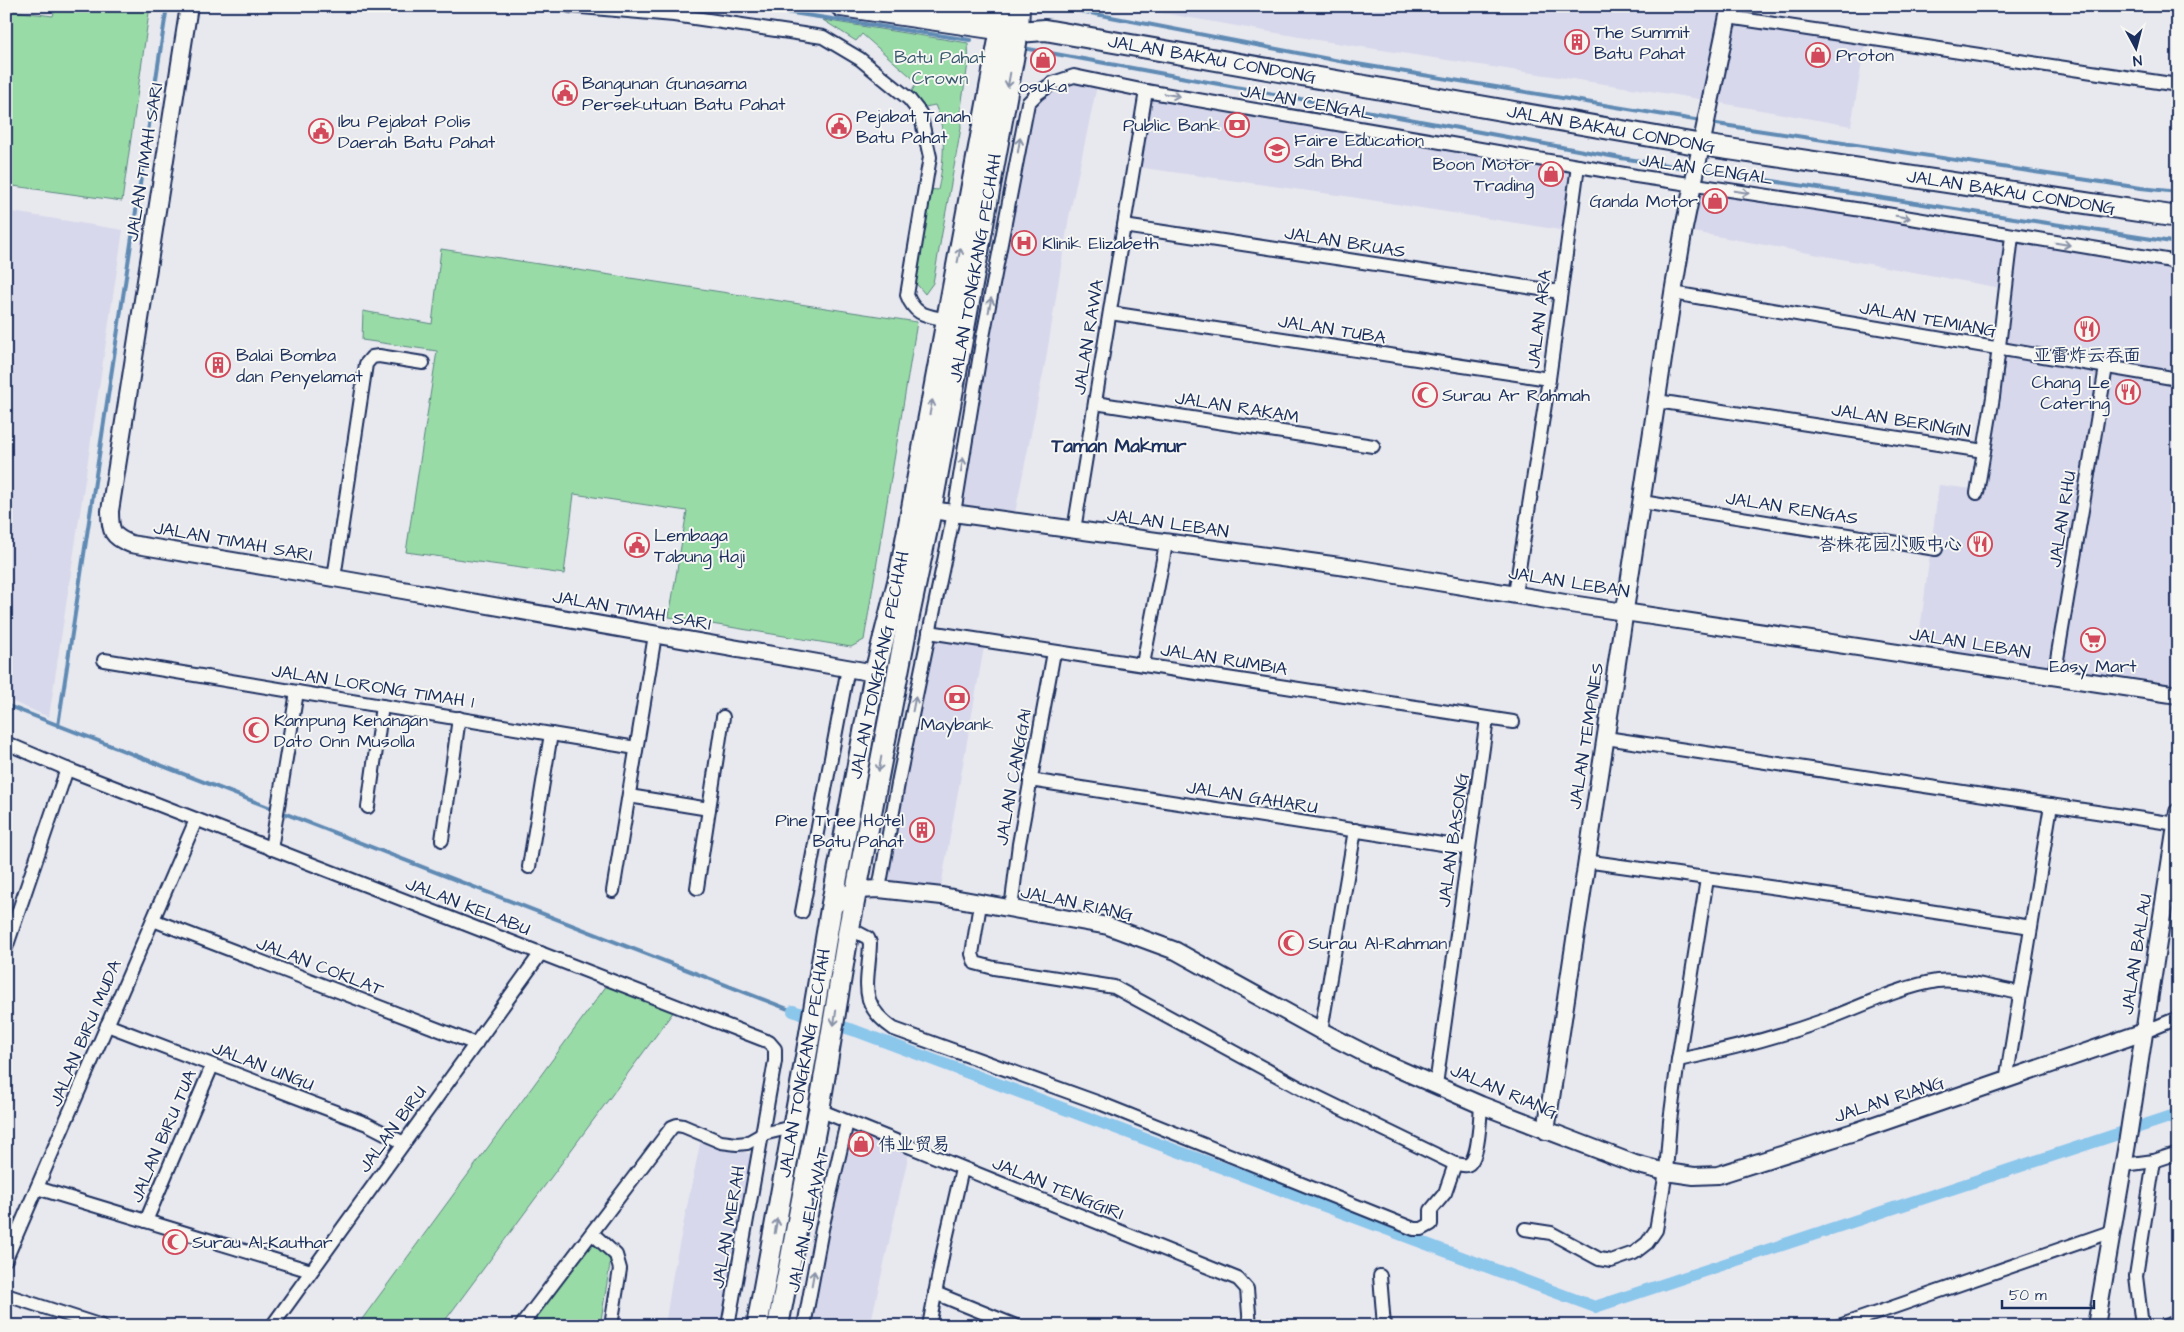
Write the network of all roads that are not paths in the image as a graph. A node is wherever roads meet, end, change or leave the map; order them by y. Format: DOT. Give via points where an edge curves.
graph roads {
  1 [pos="189,6"];
  2 [pos="570,6"];
  3 [pos="841,6"];
  4 [pos="954,6"];
  5 [pos="675,11"];
  6 [pos="1729,12"];
  7 [pos="1012,17"];
  8 [pos="974,26"];
  9 [pos="2178,85"];
  10 [pos="1146,91"];
  11 [pos="980,144"];
  12 [pos="1701,152"];
  13 [pos="1578,166"];
  14 [pos="1695,180"];
  15 [pos="2178,217"];
  16 [pos="1124,226"];
  17 [pos="2012,236"];
  18 [pos="2178,262"];
  19 [pos="1560,292"];
  20 [pos="1673,293"];
  21 [pos="1110,313"];
  22 [pos="947,320"];
  23 [pos="1999,349"];
  24 [pos="422,363"];
  25 [pos="2106,367"];
  26 [pos="1549,379"];
  27 [pos="2178,379"];
  28 [pos="1657,401"];
  29 [pos="1095,402"];
  30 [pos="1373,446"];
  31 [pos="1984,451"];
  32 [pos="1977,493"];
  33 [pos="1642,502"];
  34 [pos="931,510"];
  35 [pos="954,513"];
  36 [pos="1074,530"];
  37 [pos="1166,544"];
  38 [pos="1936,549"];
  39 [pos="334,578"];
  40 [pos="897,585"];
  41 [pos="1516,594"];
  42 [pos="1626,612"];
  43 [pos="907,625"];
  44 [pos="929,632"];
  45 [pos="655,635"];
  46 [pos="1054,652"];
  47 [pos="104,660"];
  48 [pos="1143,664"];
  49 [pos="848,668"];
  50 [pos="875,673"];
  51 [pos="2054,677"];
  52 [pos="297,692"];
  53 [pos="2178,695"];
  54 [pos="382,706"];
  55 [pos="723,717"];
  56 [pos="459,718"];
  57 [pos="1487,719"];
  58 [pos="1514,722"];
  59 [pos="551,734"];
  60 [pos="886,734"];
  61 [pos="1606,738"];
  62 [pos="6,743"];
  63 [pos="636,748"];
  64 [pos="67,769"];
  65 [pos="1030,780"];
  66 [pos="629,796"];
  67 [pos="2051,805"];
  68 [pos="368,807"];
  69 [pos="709,809"];
  70 [pos="2177,818"];
  71 [pos="196,820"];
  72 [pos="1355,830"];
  73 [pos="442,840"];
  74 [pos="1468,848"];
  75 [pos="271,849"];
  76 [pos="1585,861"];
  77 [pos="529,867"];
  78 [pos="1707,879"];
  79 [pos="697,888"];
  80 [pos="879,889"];
  81 [pos="857,890"];
  82 [pos="613,891"];
  83 [pos="980,904"];
  84 [pos="830,909"];
  85 [pos="1010,909"];
  86 [pos="802,912"];
  87 [pos="153,920"];
  88 [pos="2031,927"];
  89 [pos="849,928"];
  90 [pos="9,931"];
  91 [pos="6,948"];
  92 [pos="541,953"];
  93 [pos="2020,993"];
  94 [pos="2178,1018"];
  95 [pos="107,1025"];
  96 [pos="1320,1031"];
  97 [pos="2144,1032"];
  98 [pos="476,1044"];
  99 [pos="1678,1060"];
  100 [pos="212,1066"];
  101 [pos="2006,1081"];
  102 [pos="1436,1085"];
  103 [pos="1481,1105"];
  104 [pos="819,1110"];
  105 [pos="847,1122"];
  106 [pos="792,1127"];
  107 [pos="1546,1131"];
  108 [pos="763,1134"];
  109 [pos="404,1143"];
  110 [pos="2178,1153"];
  111 [pos="2154,1161"];
  112 [pos="1456,1164"];
  113 [pos="2124,1165"];
  114 [pos="962,1169"];
  115 [pos="1666,1172"];
  116 [pos="37,1188"];
  117 [pos="146,1221"];
  118 [pos="1525,1229"];
  119 [pos="2113,1230"];
  120 [pos="593,1234"];
  121 [pos="6,1259"];
  122 [pos="311,1272"];
  123 [pos="1380,1276"];
  124 [pos="935,1294"];
  125 [pos="6,1295"];
  126 [pos="2178,1322"];
  127 [pos="102,1326"];
  128 [pos="272,1326"];
  129 [pos="521,1326"];
  130 [pos="611,1326"];
  131 [pos="728,1326"];
  132 [pos="757,1326"];
  133 [pos="778,1326"];
  134 [pos="804,1326"];
  135 [pos="929,1326"];
  136 [pos="1016,1326"];
  137 [pos="1250,1326"];
  138 [pos="1384,1326"];
  139 [pos="1839,1326"];
  140 [pos="2096,1326"];
  141 [pos="2142,1326"];
  142 [pos="2165,1326"];
  1 -- 39 [label="street, JALAN TIMAH SARI" via="110,511 110,528 118,539 131,544"];
  2 -- 5 [label="street"];
  3 -- 8 [label="main road, JALAN BAKAU CONDONG"];
  4 -- 7 [label="main road, JALAN BAKAU CONDONG"];
  5 -- 22 [label="street" via="823,37 860,59 909,99 920,113 930,157 907,295 911,306 920,313"];
  6 -- 9 [label="street"];
  6 -- 12 [label="street, JALAN TEMPINES"];
  7 -- 8 [label="main road, JALAN BAKAU CONDONG"];
  7 -- 11 [label="main road, JALAN TONGKANG PECHAH"];
  7 -- 12 [label="main road, JALAN BAKAU CONDONG" via="1045,30"];
  7 -- 34 [label="main road, JALAN TONGKANG PECHAH, one-way"];
  8 -- 11 [label="main road" via="982,33 985,53 977,124"];
  10 -- 13 [label="street, JALAN CENGAL, one-way"];
  10 -- 16 [label="street, JALAN RAWA"];
  35 -- 10 [label="street, JALAN CENGAL, one-way" via="982,342 1028,103 1053,84 1074,76"];
  22 -- 11 [label="main road, JALAN TONGKANG PECHAH, one-way"];
  12 -- 14 [label="street, JALAN TEMPINES"];
  12 -- 15 [label="main road, JALAN BAKAU CONDONG"];
  13 -- 14 [label="street, JALAN CENGAL"];
  13 -- 19 [label="street, JALAN ARA"];
  14 -- 17 [label="street, JALAN CENGAL, one-way"];
  14 -- 20 [label="street, JALAN TEMPINES"];
  16 -- 19 [label="street, JALAN BRUAS"];
  16 -- 21 [label="street, JALAN RAWA"];
  17 -- 18 [label="street, JALAN CENGAL, one-way"];
  17 -- 23 [label="street, JALAN BERINGIN"];
  19 -- 26 [label="street, JALAN ARA"];
  20 -- 23 [label="street, JALAN TEMIANG"];
  20 -- 28 [label="street, JALAN TEMPINES"];
  21 -- 26 [label="street, JALAN TUBA"];
  21 -- 29 [label="street, JALAN RAWA"];
  40 -- 22 [label="main road, JALAN TONGKANG PECHAH, one-way"];
  23 -- 25 [label="street, JALAN TEMIANG"];
  23 -- 31 [label="street, JALAN BERINGIN"];
  24 -- 39 [label="street" via="372,356 366,364"];
  25 -- 27 [label="street, JALAN TEMIANG"];
  25 -- 51 [label="street, JALAN RHU"];
  26 -- 41 [label="street, JALAN ARA"];
  28 -- 31 [label="street, JALAN BERINGIN"];
  28 -- 33 [label="street, JALAN TEMPINES"];
  29 -- 30 [label="street, JALAN RAKAM"];
  29 -- 36 [label="street, JALAN RAWA"];
  31 -- 32 [label="street"];
  33 -- 38 [label="street, JALAN RENGAS"];
  33 -- 42 [label="street, JALAN TEMPINES"];
  34 -- 35 [label="street, JALAN LEBAN"];
  34 -- 40 [label="main road" via="919,518 908,574"];
  34 -- 43 [label="main road, JALAN TONGKANG PECHAH"];
  35 -- 36 [label="street, JALAN LEBAN"];
  35 -- 44 [label="street, JALAN CENGAL"];
  36 -- 37 [label="street, JALAN LEBAN"];
  37 -- 41 [label="street, JALAN LEBAN" via="1345,567"];
  37 -- 48 [label="street"];
  39 -- 45 [label="street, JALAN TIMAH SARI"];
  40 -- 50 [label="main road, JALAN TONGKANG PECHAH"];
  41 -- 42 [label="street, JALAN LEBAN"];
  42 -- 51 [label="street, JALAN LEBAN"];
  42 -- 61 [label="street, JALAN TEMPINES"];
  43 -- 50 [label="main road" via="897,634 886,667"];
  43 -- 60 [label="main road, JALAN TONGKANG PECHAH"];
  44 -- 46 [label="street, JALAN RUMBIA"];
  80 -- 44 [label="street, JALAN CENGAL, one-way"];
  45 -- 49 [label="street, JALAN TIMAH SARI"];
  45 -- 63 [label="street"];
  46 -- 48 [label="street, JALAN RUMBIA"];
  46 -- 65 [label="street, JALAN CANGGAI"];
  47 -- 52 [label="street, JALAN LORONG TIMAH 1"];
  48 -- 57 [label="street, JALAN RUMBIA"];
  49 -- 50 [label="street, JALAN TIMAH SARI"];
  49 -- 86 [label="street"];
  50 -- 60 [label="main road" via="883,684 881,718"];
  50 -- 84 [label="main road, JALAN TONGKANG PECHAH"];
  51 -- 53 [label="street, JALAN LEBAN"];
  52 -- 54 [label="street, JALAN LORONG TIMAH 1"];
  52 -- 75 [label="street"];
  54 -- 56 [label="street, JALAN LORONG TIMAH 1"];
  54 -- 68 [label="street"];
  55 -- 69 [label="street"];
  56 -- 59 [label="street, JALAN LORONG TIMAH 1"];
  56 -- 73 [label="street"];
  57 -- 58 [label="street, JALAN RUMBIA"];
  57 -- 74 [label="street, JALAN BASONG"];
  59 -- 63 [label="street, JALAN LORONG TIMAH 1"];
  59 -- 77 [label="street"];
  60 -- 81 [label="main road, JALAN TONGKANG PECHAH, one-way"];
  61 -- 67 [label="street"];
  61 -- 76 [label="street, JALAN TEMPINES"];
  62 -- 64 [label="street, JALAN KELABU"];
  63 -- 66 [label="street"];
  64 -- 71 [label="street, JALAN KELABU"];
  64 -- 90 [label="street"];
  65 -- 72 [label="street, JALAN GAHARU"];
  65 -- 85 [label="street, JALAN CANGGAI"];
  66 -- 69 [label="street"];
  66 -- 82 [label="street"];
  67 -- 70 [label="street"];
  67 -- 88 [label="street"];
  69 -- 79 [label="street"];
  70 -- 97 [label="street, JALAN BALAU"];
  71 -- 75 [label="street, JALAN KELABU"];
  71 -- 87 [label="street, JALAN BIRU MUDA"];
  72 -- 74 [label="street, JALAN GAHARU"];
  72 -- 96 [label="street"];
  74 -- 102 [label="street, JALAN BASONG"];
  75 -- 92 [label="street, JALAN KELABU"];
  76 -- 78 [label="street"];
  76 -- 107 [label="street, JALAN TEMPINES"];
  78 -- 88 [label="street"];
  78 -- 99 [label="street"];
  80 -- 81 [label="street, JALAN RIANG"];
  80 -- 83 [label="street, JALAN RIANG"];
  81 -- 84 [label="street"];
  81 -- 89 [label="main road, JALAN TONGKANG PECHAH"];
  83 -- 85 [label="street, JALAN RIANG"];
  83 -- 112 [label="street" via="972,954 974,963 1114,987 1311,1094"];
  84 -- 106 [label="main road, JALAN TONGKANG PECHAH"];
  85 -- 96 [label="street, JALAN RIANG" via="1108,926 1176,951"];
  87 -- 95 [label="street, JALAN BIRU MUDA"];
  87 -- 98 [label="street, JALAN COKLAT"];
  88 -- 93 [label="street"];
  89 -- 104 [label="main road, JALAN TONGKANG PECHAH, one-way"];
  89 -- 112 [label="street" via="868,938 869,1004 880,1019 894,1028 1102,1104 1414,1229 1431,1224 1431,1210 1445,1193"];
  90 -- 91 [label="street"];
  92 -- 98 [label="street, JALAN BIRU"];
  92 -- 108 [label="street, JALAN KELABU" via="769,1042 776,1049"];
  93 -- 99 [label="street" via="1939,981 1912,987 1748,1045"];
  93 -- 101 [label="street"];
  94 -- 97 [label="street"];
  95 -- 100 [label="street, JALAN UNGU"];
  95 -- 116 [label="street, JALAN BIRU MUDA"];
  96 -- 102 [label="street, JALAN RIANG"];
  97 -- 101 [label="street, JALAN RIANG"];
  97 -- 113 [label="street, JALAN BALAU"];
  98 -- 109 [label="street, JALAN BIRU"];
  99 -- 115 [label="street"];
  100 -- 109 [label="street, JALAN UNGU" via="367,1124"];
  100 -- 117 [label="street, JALAN BIRU TUA"];
  101 -- 115 [label="street, JALAN RIANG" via="1718,1175"];
  102 -- 103 [label="street, JALAN RIANG"];
  103 -- 107 [label="street, JALAN RIANG"];
  103 -- 112 [label="street" via="1476,1153 1472,1162"];
  104 -- 105 [label="street, JALAN TENGGIRI"];
  104 -- 133 [label="main road, JALAN TONGKANG PECHAH"];
  105 -- 114 [label="street, JALAN TENGGIRI"];
  134 -- 105 [label="street, JALAN JELAWAT, one-way"];
  106 -- 108 [label="street"];
  132 -- 106 [label="main road, JALAN TONGKANG PECHAH, one-way"];
  107 -- 115 [label="street, JALAN RIANG"];
  108 -- 120 [label="street" via="747,1143 737,1144 721,1142 683,1126 672,1127"];
  108 -- 131 [label="street, JALAN MERAH"];
  109 -- 122 [label="street, JALAN BIRU"];
  110 -- 111 [label="street"];
  111 -- 113 [label="street"];
  111 -- 141 [label="street" via="2136,1276"];
  113 -- 119 [label="street, JALAN BALAU"];
  114 -- 124 [label="street"];
  114 -- 137 [label="street, JALAN TENGGIRI" via="1238,1279 1246,1289"];
  115 -- 118 [label="street" via="1656,1230 1647,1243 1621,1259 1599,1258 1551,1233"];
  116 -- 117 [label="street"];
  116 -- 121 [label="street, JALAN BIRU MUDA"];
  117 -- 122 [label="street"];
  119 -- 139 [label="street"];
  119 -- 140 [label="street, JALAN BALAU"];
  120 -- 129 [label="street"];
  120 -- 130 [label="street" via="616,1255 620,1269"];
  122 -- 128 [label="street, JALAN BIRU"];
  123 -- 138 [label="street"];
  124 -- 135 [label="street"];
  124 -- 136 [label="street"];
  125 -- 127 [label="street"];
  126 -- 142 [label="street"];
}
